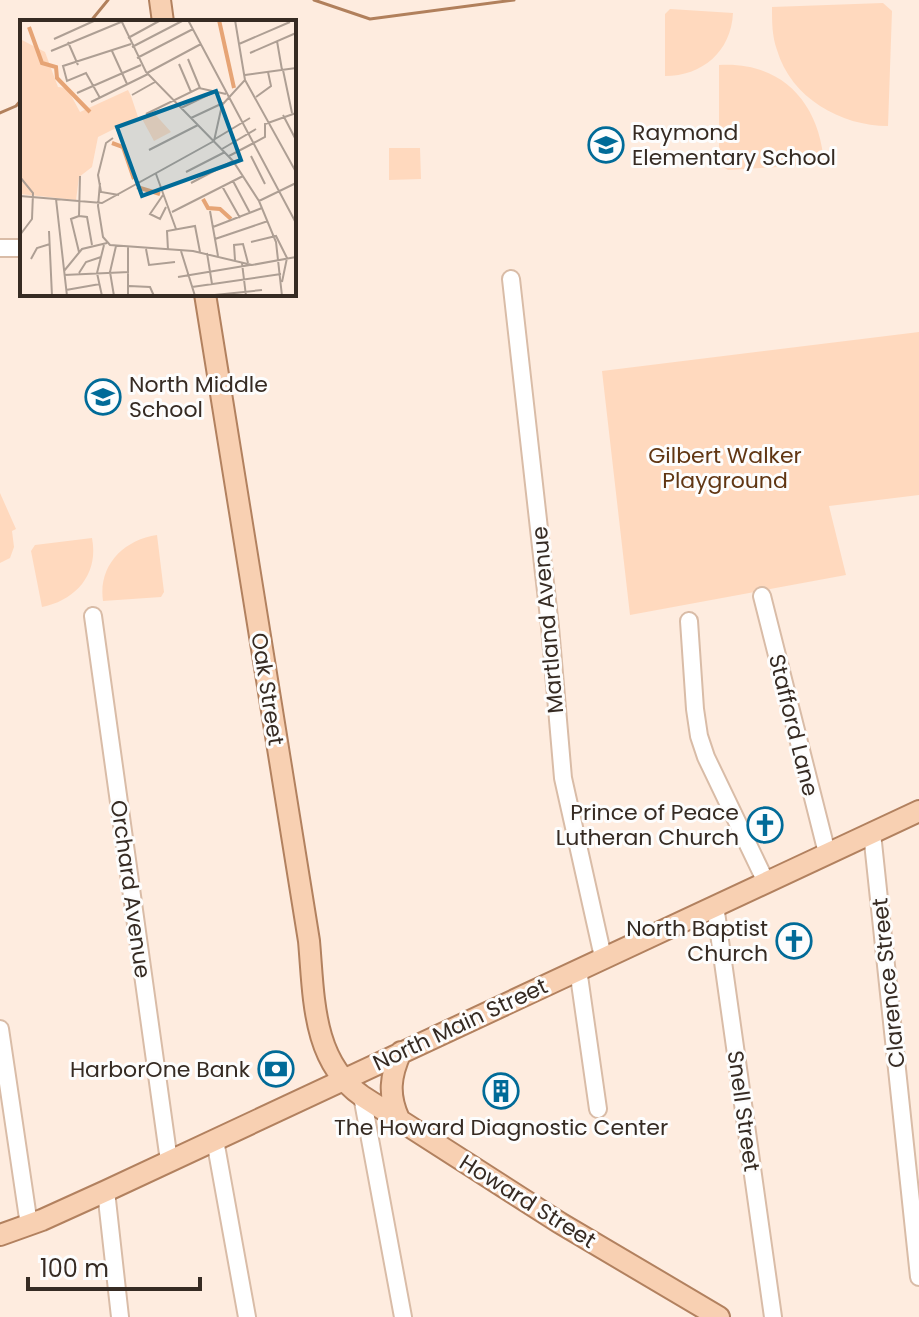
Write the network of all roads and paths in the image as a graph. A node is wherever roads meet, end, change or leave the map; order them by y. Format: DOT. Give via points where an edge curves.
graph roads {
  1 [pos="160,0"];
  2 [pos="163,20"];
  3 [pos="511,279"];
  4 [pos="205,296"];
  5 [pos="762,596"];
  6 [pos="93,616"];
  7 [pos="689,621"];
  8 [pos="919,811"];
  9 [pos="872,833"];
  10 [pos="827,853"];
  11 [pos="766,882"];
  12 [pos="715,905"];
  13 [pos="603,957"];
  14 [pos="578,969"];
  15 [pos="0,1029"];
  16 [pos="401,1052"];
  17 [pos="342,1079"];
  18 [pos="362,1096"];
  19 [pos="598,1109"];
  20 [pos="399,1119"];
  21 [pos="215,1140"];
  22 [pos="169,1161"];
  23 [pos="106,1191"];
  24 [pos="29,1225"];
  25 [pos="0,1235"];
  26 [pos="919,1277"];
  27 [pos="120,1317"];
  28 [pos="247,1317"];
  29 [pos="403,1317"];
  30 [pos="719,1317"];
  31 [pos="773,1317"];
  1 -- 2 [label="main road"];
  3 -- 13 [label="street, Martland Avenue" via="563,778"];
  4 -- 17 [label="main road, Oak Street" via="319,1028 326,1055"];
  5 -- 10 [label="street, Stafford Lane"];
  6 -- 22 [label="street, Orchard Avenue"];
  7 -- 11 [label="street" via="699,736"];
  8 -- 9 [label="main road, North Main Street"];
  9 -- 10 [label="main road, North Main Street"];
  9 -- 26 [label="street, Clarence Street"];
  10 -- 11 [label="main road, North Main Street"];
  11 -- 12 [label="main road, North Main Street"];
  12 -- 13 [label="main road, North Main Street"];
  12 -- 31 [label="street, Snell Street"];
  13 -- 14 [label="main road, North Main Street"];
  14 -- 16 [label="main road, North Main Street"];
  14 -- 19 [label="street"];
  15 -- 24 [label="street"];
  16 -- 17 [label="main road, North Main Street"];
  16 -- 20 [label="main road" via="391,1091"];
  17 -- 18 [label="main road, Howard Street"];
  17 -- 21 [label="main road, North Main Street"];
  18 -- 20 [label="main road, Howard Street"];
  18 -- 29 [label="street"];
  20 -- 30 [label="main road, Howard Street"];
  21 -- 22 [label="main road, North Main Street"];
  21 -- 28 [label="street"];
  22 -- 23 [label="main road, North Main Street"];
  23 -- 24 [label="main road, North Main Street"];
  23 -- 27 [label="street"];
  24 -- 25 [label="main road, North Main Street"];
}
